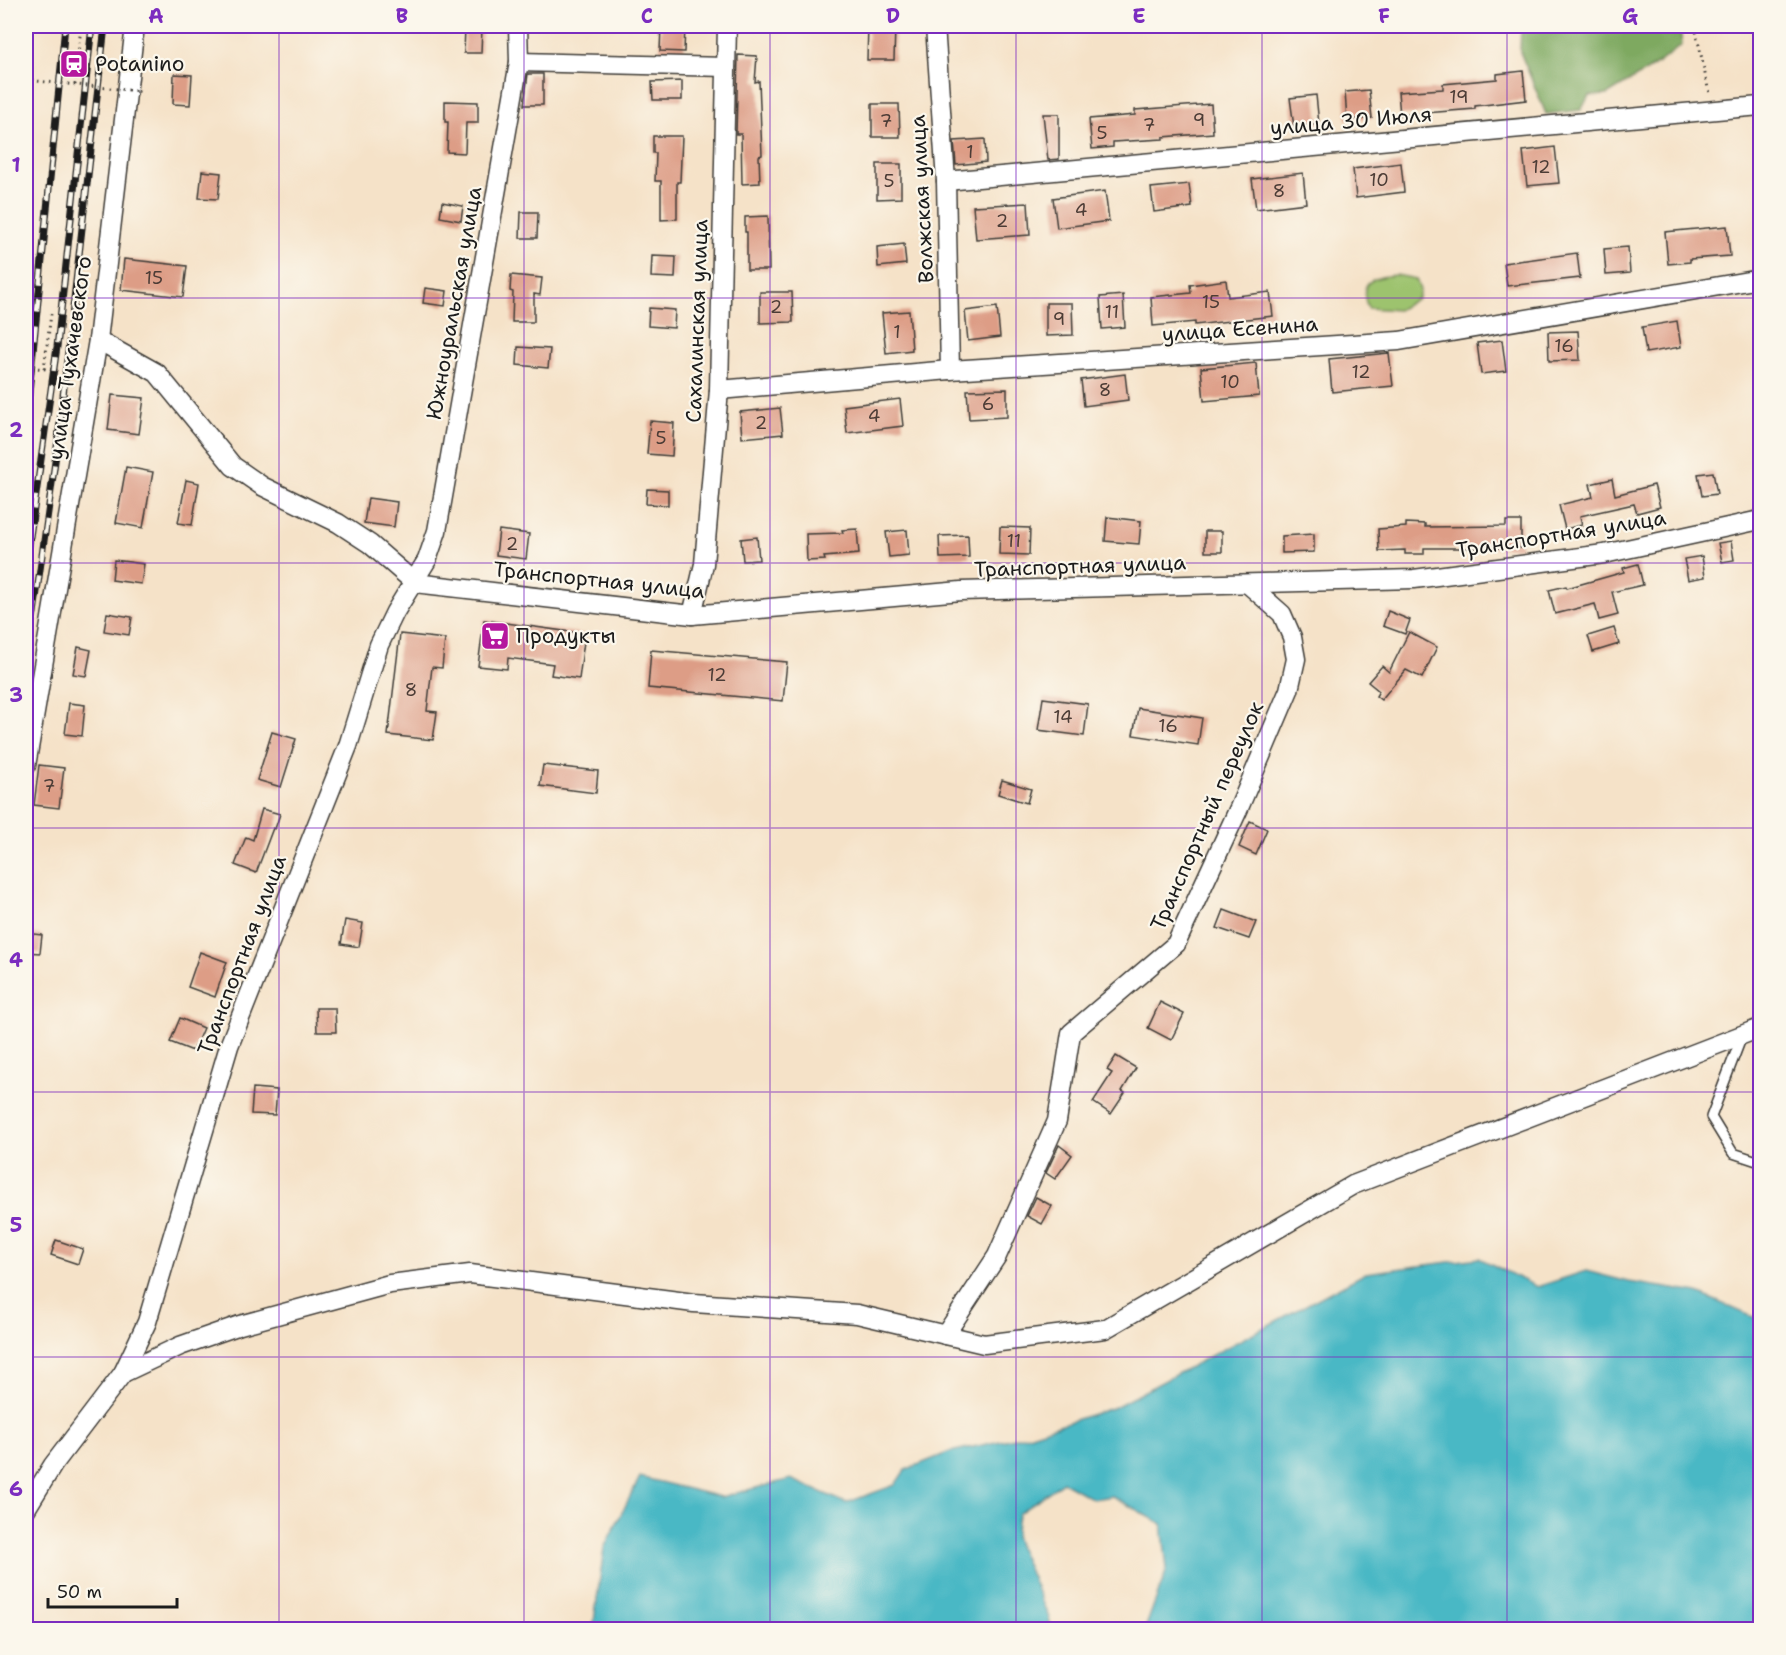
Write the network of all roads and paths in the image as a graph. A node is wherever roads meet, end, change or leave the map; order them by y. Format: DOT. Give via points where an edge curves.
graph roads {
  1 [pos="81,26"];
  2 [pos="135,26"];
  3 [pos="518,26"];
  4 [pos="727,26"];
  5 [pos="935,26"];
  6 [pos="1695,26"];
  7 [pos="519,62"];
  8 [pos="726,67"];
  9 [pos="26,80"];
  10 [pos="75,85"];
  11 [pos="140,91"];
  12 [pos="1761,106"];
  13 [pos="1719,110"];
  14 [pos="946,180"];
  15 [pos="1761,279"];
  16 [pos="51,314"];
  17 [pos="98,340"];
  18 [pos="26,368"];
  19 [pos="44,369"];
  20 [pos="950,370"];
  21 [pos="92,374"];
  22 [pos="719,390"];
  23 [pos="1761,520"];
  24 [pos="415,583"];
  25 [pos="1248,584"];
  26 [pos="692,615"];
  27 [pos="26,766"];
  28 [pos="1761,1028"];
  29 [pos="1742,1036"];
  30 [pos="1761,1162"];
  31 [pos="945,1335"];
  32 [pos="123,1373"];
  33 [pos="26,1509"];
  1 -- 10 [label="path"];
  2 -- 17 [label="street, улица Тухачевского"];
  3 -- 7 [label="street, Южноуральская улица"];
  4 -- 8 [label="street, Сахалинская улица"];
  5 -- 14 [label="street, Волжская улица"];
  6 -- 13 [label="path" via="1707,88"];
  7 -- 8 [label="street"];
  7 -- 24 [label="street, Южноуральская улица" via="437,531"];
  8 -- 22 [label="street, Сахалинская улица"];
  9 -- 10 [label="path, bridge"];
  10 -- 11 [label="path, bridge"];
  12 -- 13 [label="street, улица 30 Июля"];
  13 -- 14 [label="street, улица 30 Июля"];
  14 -- 20 [label="street, Волжская улица"];
  15 -- 20 [label="street, улица Есенина" via="1399,341"];
  16 -- 19 [label="path"];
  17 -- 21 [label="street, улица Тухачевского"];
  17 -- 24 [label="street" via="157,373 234,466 262,486 338,523 370,544"];
  18 -- 19 [label="path"];
  19 -- 21 [label="path"];
  20 -- 22 [label="street, улица Есенина"];
  21 -- 27 [label="street, улица Тухачевского"];
  22 -- 26 [label="street, Сахалинская улица" via="704,564"];
  23 -- 25 [label="street, Транспортная улица" via="1604,554 1414,579"];
  24 -- 26 [label="street, Транспортная улица"];
  24 -- 32 [label="street, Транспортная улица" via="379,645 348,746 229,1046 147,1322"];
  25 -- 26 [label="street, Транспортная улица" via="961,591"];
  25 -- 31 [label="street, Транспортный переулок" via="1282,614 1292,637 1296,659 1289,690 1176,944 1071,1033 1057,1121 997,1256"];
  28 -- 29 [label="street"];
  29 -- 30 [label="lane" via="1711,1117 1733,1153"];
  29 -- 31 [label="street" via="1353,1185 1105,1329 984,1344"];
  31 -- 32 [label="street" via="857,1314 694,1303 470,1274 390,1284 240,1325 180,1346"];
  32 -- 33 [label="street, Транспортная улица" via="53,1465"];
}
